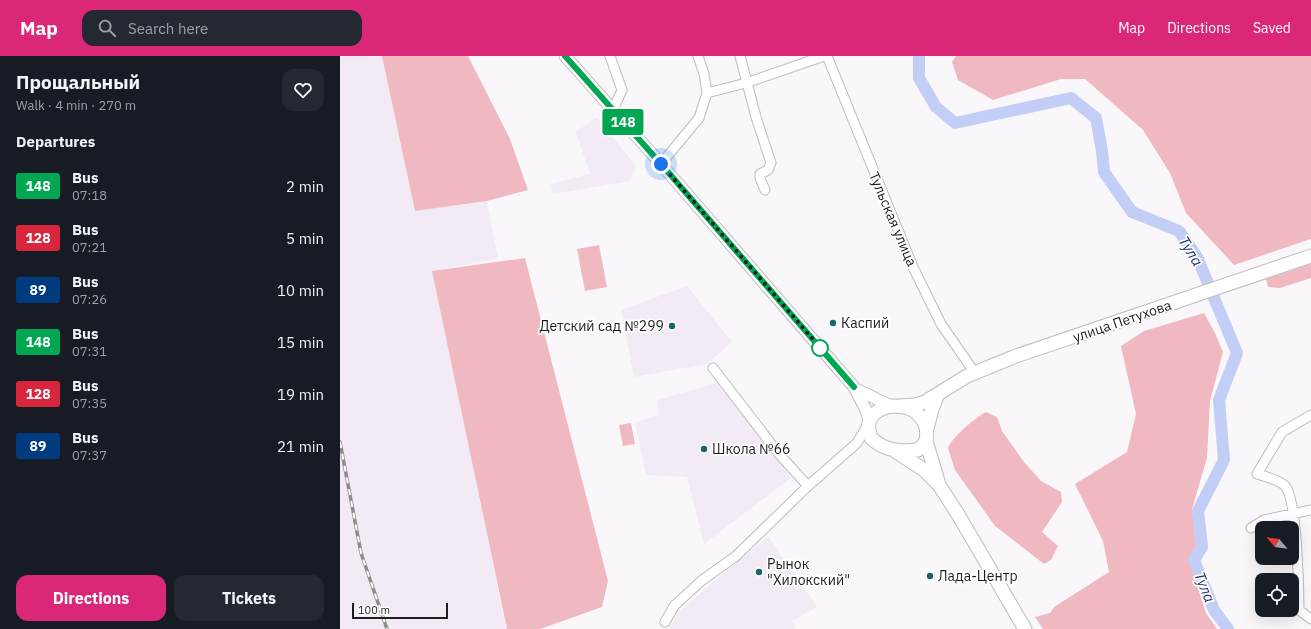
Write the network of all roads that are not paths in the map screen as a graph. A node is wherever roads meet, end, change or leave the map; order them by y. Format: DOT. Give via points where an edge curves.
graph roads {
  1 [pos="565,56"];
  2 [pos="610,56"];
  3 [pos="698,56"];
  4 [pos="740,56"];
  5 [pos="826,56"];
  6 [pos="746,83"];
  7 [pos="707,93"];
  8 [pos="613,110"];
  9 [pos="661,164"];
  10 [pos="765,190"];
  11 [pos="1311,256"];
  12 [pos="713,368"];
  13 [pos="975,373"];
  14 [pos="854,387"];
  15 [pos="938,394"];
  16 [pos="896,406"];
  17 [pos="1311,415"];
  18 [pos="868,423"];
  19 [pos="926,435"];
  20 [pos="875,442"];
  21 [pos="857,443"];
  22 [pos="895,451"];
  23 [pos="939,485"];
  24 [pos="808,486"];
  25 [pos="1311,510"];
  26 [pos="1292,514"];
  27 [pos="1251,528"];
  28 [pos="1311,620"];
  29 [pos="665,622"];
  30 [pos="1025,629"];
  1 -- 8 [label="main road"];
  2 -- 8 [label="street" via="622,90"];
  3 -- 7 [label="street"];
  4 -- 6 [label="street"];
  5 -- 6 [label="street"];
  5 -- 13 [label="street, Тульская улица" via="913,267 941,324"];
  6 -- 7 [label="street"];
  6 -- 10 [label="street" via="771,162 768,170 760,174"];
  7 -- 9 [label="street" via="699,118"];
  8 -- 9 [label="main road"];
  9 -- 14 [label="main road"];
  11 -- 13 [label="highway, улица Петухова" via="1016,356"];
  12 -- 24 [label="street" via="779,454"];
  13 -- 15 [label="highway, улица Петухова"];
  14 -- 16 [label="main road" via="873,398"];
  14 -- 18 [label="main road" via="866,410"];
  15 -- 16 [label="highway, улица Петухова" via="915,405"];
  15 -- 19 [label="highway"];
  16 -- 18 [label="highway" via="882,408"];
  16 -- 19 [label="highway" via="918,413"];
  17 -- 26 [label="street" via="1282,432 1257,474 1272,478 1285,486 1290,495"];
  18 -- 20 [label="highway" via="871,438"];
  18 -- 21 [label="street"];
  19 -- 22 [label="highway" via="918,450"];
  19 -- 23 [label="highway"];
  20 -- 21 [label="street"];
  20 -- 22 [label="highway"];
  21 -- 24 [label="street"];
  22 -- 23 [label="highway" via="924,470"];
  23 -- 30 [label="highway"];
  24 -- 29 [label="street" via="736,556 701,581 674,606"];
  25 -- 26 [label="street"];
  26 -- 27 [label="street" via="1264,520"];
  26 -- 28 [label="street" via="1300,610"];
}
